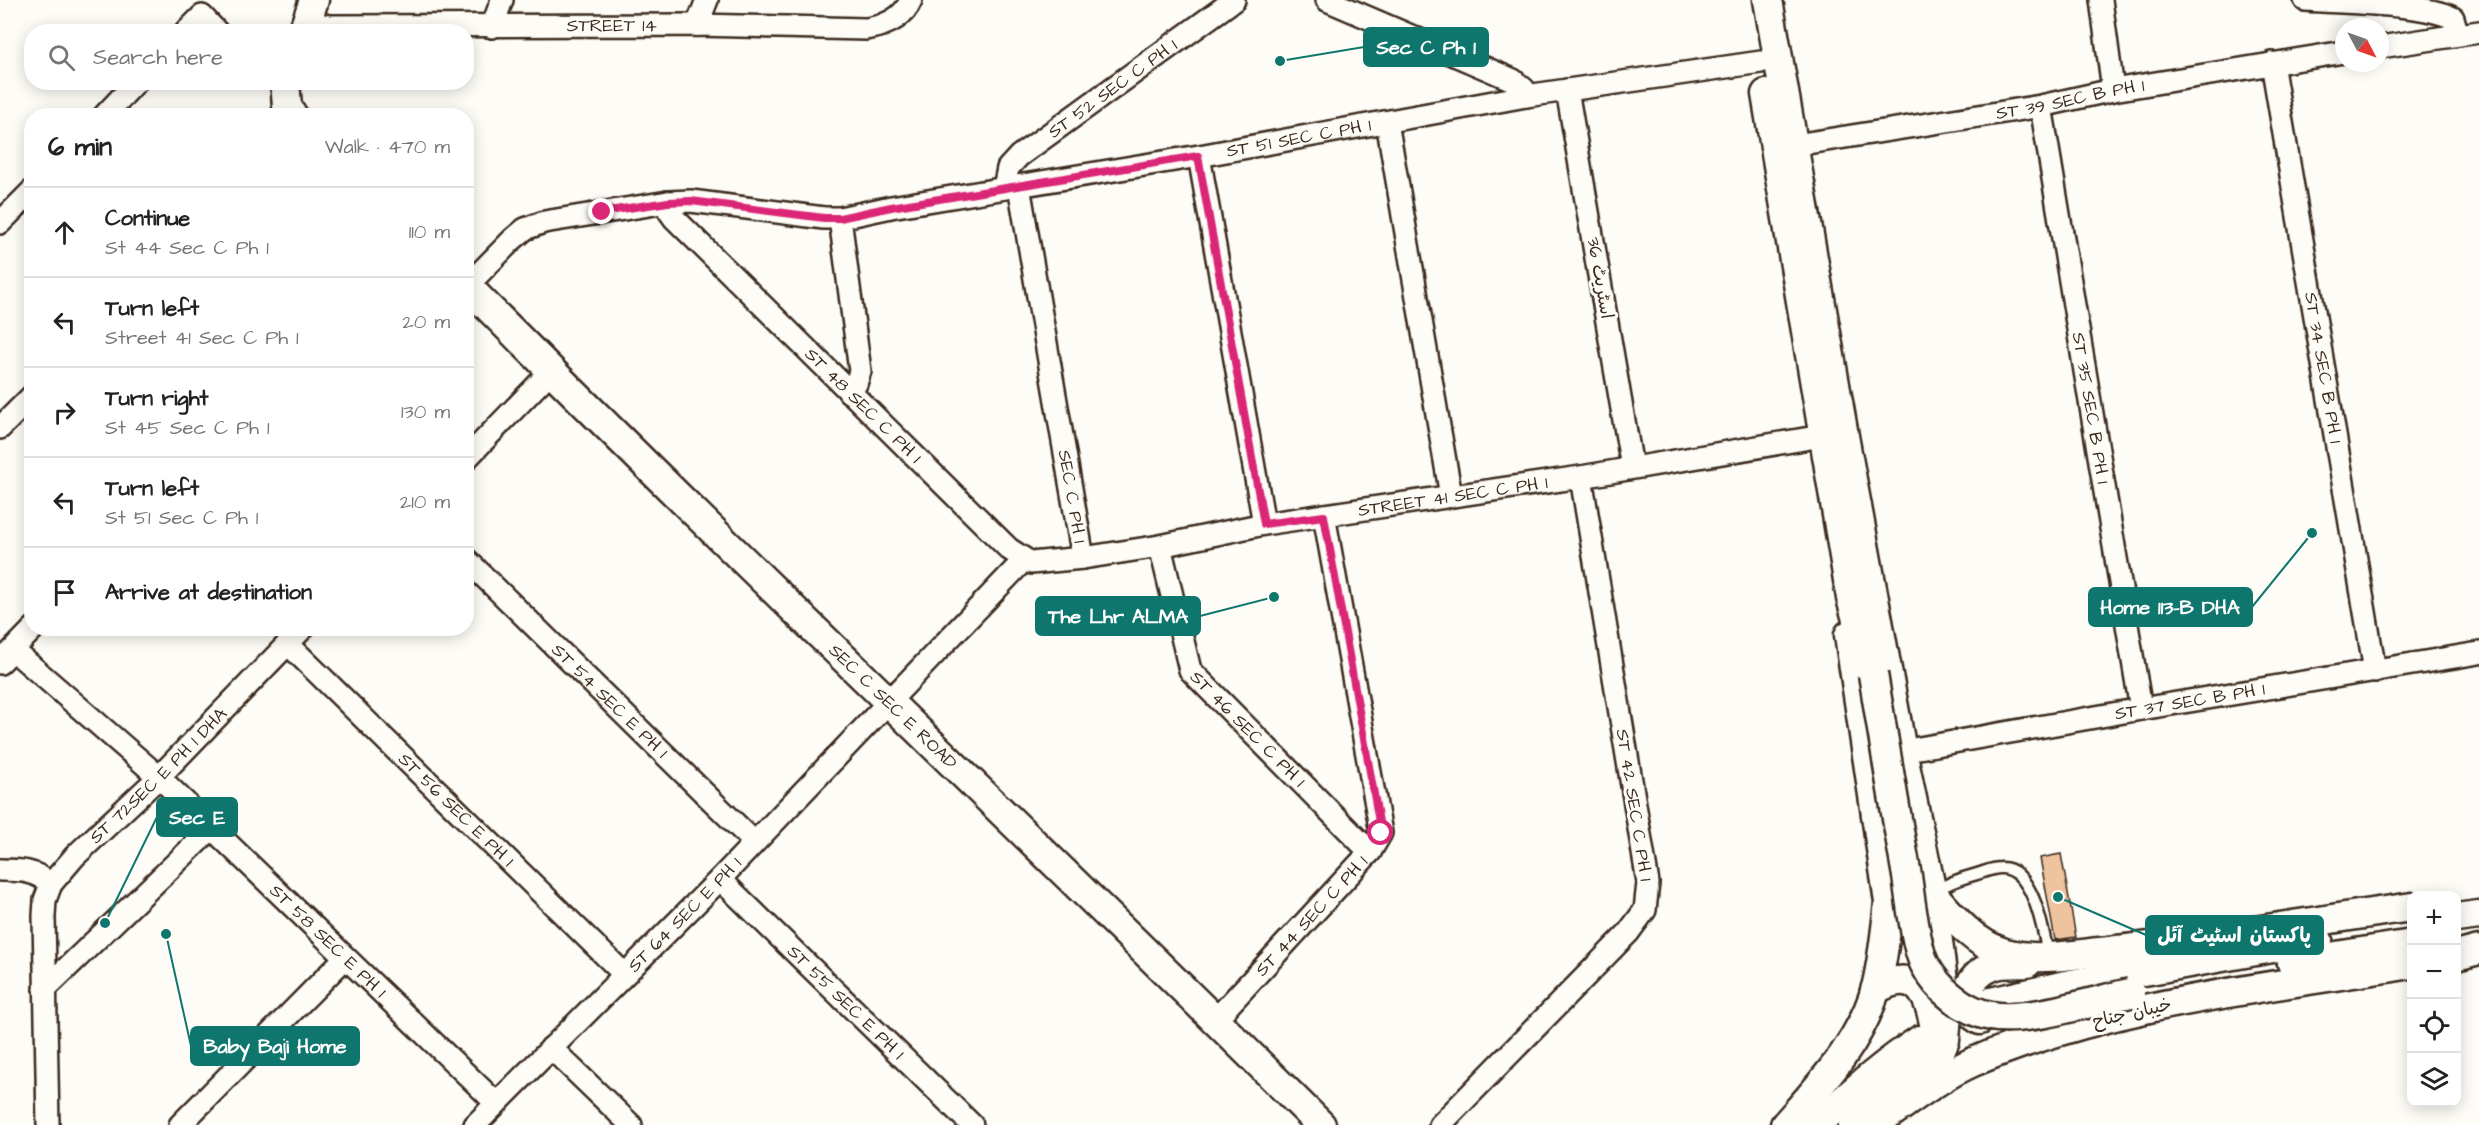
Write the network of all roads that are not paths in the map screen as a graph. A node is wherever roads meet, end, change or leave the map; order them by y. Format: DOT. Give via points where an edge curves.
graph roads {
  1 [pos="502,0"];
  2 [pos="707,0"];
  3 [pos="1234,0"];
  4 [pos="1328,0"];
  5 [pos="1750,0"];
  6 [pos="1768,0"];
  7 [pos="2101,0"];
  8 [pos="2305,0"];
  9 [pos="910,2"];
  10 [pos="201,8"];
  11 [pos="191,24"];
  12 [pos="212,24"];
  13 [pos="697,25"];
  14 [pos="474,27"];
  15 [pos="492,27"];
  16 [pos="2479,32"];
  17 [pos="2458,35"];
  18 [pos="2389,46"];
  19 [pos="2335,53"];
  20 [pos="1761,62"];
  21 [pos="2272,63"];
  22 [pos="128,90"];
  23 [pos="286,90"];
  24 [pos="1567,90"];
  25 [pos="2113,90"];
  26 [pos="1526,96"];
  27 [pos="2041,106"];
  28 [pos="112,108"];
  29 [pos="288,108"];
  30 [pos="1387,122"];
  31 [pos="1795,145"];
  32 [pos="1198,156"];
  33 [pos="1012,187"];
  34 [pos="24,199"];
  35 [pos="668,202"];
  36 [pos="840,218"];
  37 [pos="0,223"];
  38 [pos="474,279"];
  39 [pos="474,293"];
  40 [pos="551,371"];
  41 [pos="849,392"];
  42 [pos="24,404"];
  43 [pos="0,428"];
  44 [pos="1822,436"];
  45 [pos="474,451"];
  46 [pos="1632,467"];
  47 [pos="1581,477"];
  48 [pos="1451,496"];
  49 [pos="1324,516"];
  50 [pos="1264,524"];
  51 [pos="1160,546"];
  52 [pos="1083,558"];
  53 [pos="1024,560"];
  54 [pos="474,567"];
  55 [pos="1851,598"];
  56 [pos="26,636"];
  57 [pos="296,636"];
  58 [pos="288,644"];
  59 [pos="2479,653"];
  60 [pos="7,656"];
  61 [pos="2375,671"];
  62 [pos="890,701"];
  63 [pos="2141,709"];
  64 [pos="1902,752"];
  65 [pos="159,777"];
  66 [pos="211,829"];
  67 [pos="754,842"];
  68 [pos="1370,852"];
  69 [pos="0,870"];
  70 [pos="720,879"];
  71 [pos="51,884"];
  72 [pos="1932,893"];
  73 [pos="2461,900"];
  74 [pos="2479,900"];
  75 [pos="2407,908"];
  76 [pos="2479,915"];
  77 [pos="2461,917"];
  78 [pos="2407,926"];
  79 [pos="2479,935"];
  80 [pos="2461,937"];
  81 [pos="2407,945"];
  82 [pos="2479,950"];
  83 [pos="2461,955"];
  84 [pos="2048,957"];
  85 [pos="345,958"];
  86 [pos="2407,965"];
  87 [pos="624,974"];
  88 [pos="45,989"];
  89 [pos="1875,990"];
  90 [pos="1978,1005"];
  91 [pos="2097,1019"];
  92 [pos="1215,1020"];
  93 [pos="1932,1040"];
  94 [pos="551,1048"];
  95 [pos="496,1103"];
  96 [pos="48,1125"];
  97 [pos="180,1125"];
  98 [pos="475,1125"];
  99 [pos="631,1125"];
  100 [pos="972,1125"];
  101 [pos="1321,1125"];
  102 [pos="1440,1125"];
  103 [pos="1785,1125"];
  104 [pos="1817,1125"];
  105 [pos="1853,1125"];
  106 [pos="1873,1125"];
  1 -- 15 [label="street"];
  2 -- 13 [label="street"];
  3 -- 33 [label="street, ST 52 SEC C PH 1" via="1019,156 1008,168"];
  4 -- 26 [label="street" via="1513,80"];
  5 -- 20 [label="main road"];
  6 -- 31 [label="main road"];
  7 -- 25 [label="street"];
  8 -- 17 [label="street" via="2443,13 2453,18"];
  9 -- 13 [label="street, STREET 14" via="896,19 882,27 866,29"];
  10 -- 11 [label="street"];
  10 -- 12 [label="street"];
  13 -- 15 [label="street, STREET 14"];
  14 -- 15 [label="street, STREET 14"];
  16 -- 17 [label="street"];
  17 -- 18 [label="street"];
  19 -- 21 [label="street, ST 39 SEC B PH 1"];
  20 -- 24 [label="street, ST 51 SEC C PH 1"];
  20 -- 44 [label="main road"];
  21 -- 25 [label="street, ST 39 SEC B PH 1"];
  21 -- 61 [label="street, ST 34 SEC B PH 1"];
  22 -- 28 [label="street"];
  23 -- 29 [label="main road"];
  24 -- 26 [label="street, ST 51 SEC C PH 1"];
  24 -- 46 [label="street, اسٹریٹ 36"];
  25 -- 27 [label="street, ST 39 SEC B PH 1"];
  26 -- 30 [label="street, ST 51 SEC C PH 1"];
  27 -- 31 [label="street, ST 39 SEC B PH 1"];
  27 -- 63 [label="street, ST 35 SEC B PH 1"];
  30 -- 32 [label="street, ST 51 SEC C PH 1"];
  30 -- 48 [label="street"];
  31 -- 64 [label="main road"];
  32 -- 33 [label="street, ST 51 SEC C PH 1"];
  32 -- 50 [label="street"];
  33 -- 36 [label="street, ST 51 SEC C PH 1"];
  33 -- 52 [label="street, SEC C PH 1"];
  34 -- 37 [label="street"];
  35 -- 36 [label="street, ST 51 SEC C PH 1" via="691,201"];
  35 -- 38 [label="street, ST 51 SEC C PH 1" via="544,222 525,229"];
  35 -- 41 [label="street, ST 48 SEC C PH 1" via="674,218"];
  36 -- 41 [label="street" via="860,371"];
  39 -- 40 [label="main road, SEC C SEC E ROAD"];
  40 -- 45 [label="street"];
  40 -- 62 [label="main road, SEC C SEC E ROAD"];
  41 -- 53 [label="street, ST 48 SEC C PH 1"];
  42 -- 43 [label="street"];
  44 -- 46 [label="street, STREET 41 SEC C PH 1"];
  44 -- 55 [label="main road"];
  46 -- 47 [label="street, STREET 41 SEC C PH 1"];
  47 -- 48 [label="street, STREET 41 SEC C PH 1"];
  47 -- 102 [label="street, ST 42 SEC C PH 1" via="1648,883 1645,910 1628,933"];
  48 -- 49 [label="street, STREET 41 SEC C PH 1"];
  49 -- 50 [label="street, STREET 41 SEC C PH 1"];
  49 -- 68 [label="street, ST 44 SEC C PH 1" via="1381,833"];
  50 -- 51 [label="street, STREET 41 SEC C PH 1"];
  51 -- 52 [label="street, STREET 41 SEC C PH 1"];
  51 -- 68 [label="street, ST 46 SEC C PH 1" via="1190,670"];
  52 -- 53 [label="street"];
  53 -- 62 [label="street, ST 64 SEC E PH 1"];
  54 -- 67 [label="street, ST 54 SEC E PH 1"];
  55 -- 81 [label="main road, bridge" via="1873,674 1924,964 1936,983 1955,1001 1975,1011 2006,1018 2026,1016 2334,954"];
  55 -- 89 [label="main road" via="1849,641 1889,902"];
  56 -- 60 [label="street"];
  57 -- 58 [label="street, ST 72SEC E PH 1 DHA"];
  58 -- 65 [label="street, ST 72SEC E PH 1 DHA"];
  58 -- 87 [label="street, ST 56 SEC E PH 1"];
  59 -- 61 [label="street, ST 37 SEC B PH 1"];
  60 -- 65 [label="street, ST 58 SEC E PH 1"];
  61 -- 63 [label="street, ST 37 SEC B PH 1"];
  62 -- 67 [label="street, ST 64 SEC E PH 1"];
  62 -- 92 [label="main road, SEC C SEC E ROAD"];
  63 -- 64 [label="street, ST 37 SEC B PH 1"];
  64 -- 72 [label="main road"];
  65 -- 66 [label="street, ST 58 SEC E PH 1"];
  65 -- 71 [label="street, ST 72SEC E PH 1 DHA"];
  66 -- 85 [label="street, ST 58 SEC E PH 1"];
  66 -- 88 [label="street"];
  67 -- 70 [label="street, ST 64 SEC E PH 1"];
  68 -- 92 [label="street, ST 44 SEC C PH 1"];
  69 -- 71 [label="street" via="27,870"];
  70 -- 87 [label="street, ST 64 SEC E PH 1"];
  70 -- 100 [label="street, ST 55 SEC E PH 1"];
  71 -- 88 [label="street" via="45,900"];
  72 -- 84 [label="main road" via="1953,918 1988,946 2010,954"];
  72 -- 84 [label="lane" via="1946,884 1999,868 2016,873 2030,890"];
  72 -- 93 [label="main road" via="1947,1014"];
  73 -- 74 [label="main road"];
  75 -- 84 [label="main road" via="2145,947"];
  76 -- 77 [label="main road"];
  78 -- 90 [label="main road, خیبان جناح" via="2066,985"];
  79 -- 80 [label="main road"];
  82 -- 83 [label="main road"];
  84 -- 91 [label="main road" via="1993,966 1976,976 1968,988 1968,1010 1983,1021 2008,1026 2064,1018"];
  85 -- 95 [label="street, ST 58 SEC E PH 1"];
  85 -- 97 [label="street"];
  86 -- 91 [label="main road, خیبان جناح" via="2158,1005"];
  87 -- 94 [label="street, ST 64 SEC E PH 1"];
  88 -- 96 [label="street"];
  89 -- 93 [label="main road" via="1898,979 1919,987 1928,1000 1935,1032"];
  89 -- 103 [label="main road" via="1849,1047"];
  91 -- 106 [label="main road, خیبان جناح" via="1972,1063"];
  92 -- 101 [label="main road, SEC C SEC E ROAD"];
  93 -- 104 [label="main road" via="1890,1060"];
  93 -- 105 [label="main road" via="1939,1055 1900,1079"];
  94 -- 95 [label="street, ST 64 SEC E PH 1"];
  94 -- 99 [label="street"];
  95 -- 98 [label="street, ST 64 SEC E PH 1"];
}
